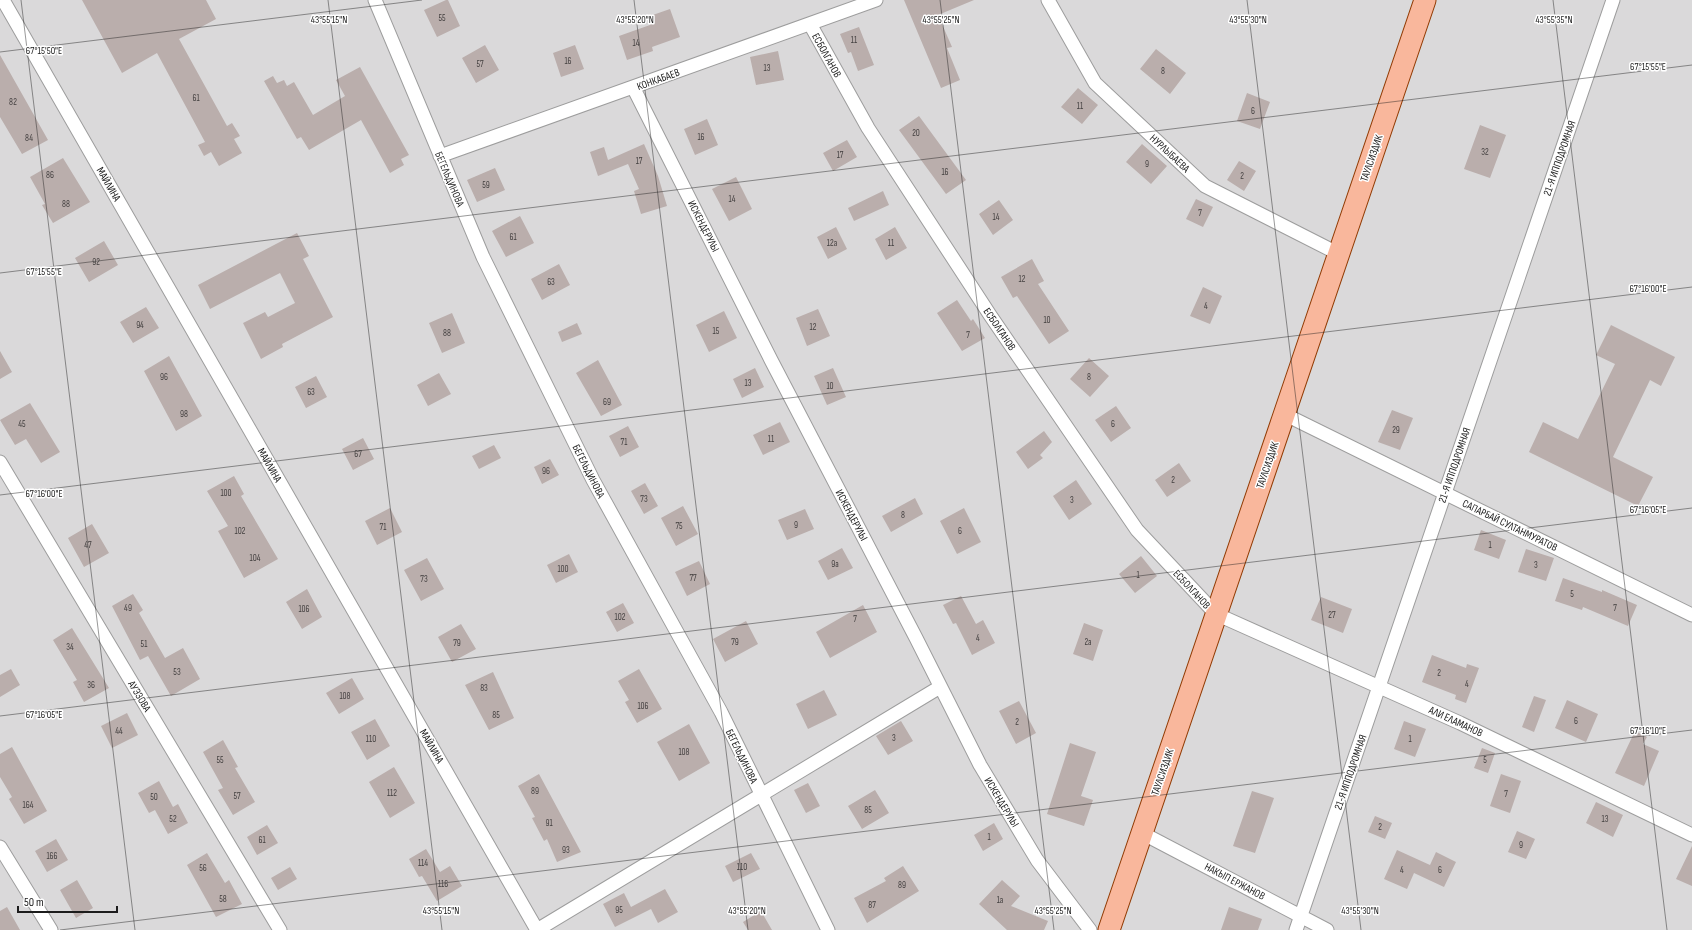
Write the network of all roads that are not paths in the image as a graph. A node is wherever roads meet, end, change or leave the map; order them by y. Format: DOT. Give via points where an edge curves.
graph roads {
  1 [pos="3,0"];
  2 [pos="375,0"];
  3 [pos="876,0"];
  4 [pos="1048,0"];
  5 [pos="1425,0"];
  6 [pos="1612,0"];
  7 [pos="810,24"];
  8 [pos="633,87"];
  9 [pos="440,156"];
  10 [pos="1339,254"];
  11 [pos="1284,414"];
  12 [pos="0,462"];
  13 [pos="1445,493"];
  14 [pos="1216,614"];
  15 [pos="1692,615"];
  16 [pos="1379,686"];
  17 [pos="940,687"];
  18 [pos="761,794"];
  19 [pos="1142,832"];
  20 [pos="1692,835"];
  21 [pos="0,847"];
  22 [pos="1301,916"];
  23 [pos="52,930"];
  24 [pos="280,930"];
  25 [pos="537,930"];
  26 [pos="828,930"];
  27 [pos="1090,930"];
  28 [pos="1108,930"];
  29 [pos="1296,930"];
  30 [pos="1327,930"];
  1 -- 25 [label="street, МАЙЛИНА"];
  2 -- 9 [label="street, БЕГЕЛЬДИНОВА"];
  3 -- 7 [label="street, КОНКАБАЕВ"];
  4 -- 10 [label="street, НУРЛЫБАЕВА" via="1095,83 1205,186"];
  5 -- 10 [label="main road, ТАУЛСИЗДИК"];
  6 -- 13 [label="street, 21-Я ИППОДРОМНАЯ"];
  7 -- 8 [label="street, КОНКАБАЕВ"];
  7 -- 14 [label="street, ЕСБОЛГАНОВ" via="868,128 990,315 1132,524"];
  8 -- 9 [label="street, КОНКАБАЕВ"];
  8 -- 17 [label="street, ИСКЕНДЕРУЛЫ"];
  9 -- 18 [label="street, БЕГЕЛЬДИНОВА" via="483,257 593,480 721,712"];
  10 -- 11 [label="main road, ТАУЛСИЗДИК"];
  11 -- 13 [label="street, САПАРБАЙ СУЛТАНМУРАТОВ"];
  11 -- 14 [label="main road, ТАУЛСИЗДИК"];
  12 -- 24 [label="street, АУЭЗОВА"];
  13 -- 15 [label="street, САПАРБАЙ СУЛТАНМУРАТОВ"];
  13 -- 16 [label="street, 21-Я ИППОДРОМНАЯ"];
  14 -- 16 [label="street, АЛИ ЕЛАМАНОВ"];
  14 -- 19 [label="main road, ТАУЛСИЗДИК"];
  16 -- 20 [label="street, АЛИ ЕЛАМАНОВ"];
  16 -- 22 [label="street, 21-Я ИППОДРОМНАЯ"];
  17 -- 18 [label="street"];
  17 -- 27 [label="street, ИСКЕНДЕРУЛЫ" via="980,765 1037,860"];
  18 -- 25 [label="street"];
  18 -- 26 [label="street, БЕГЕЛЬДИНОВА"];
  19 -- 22 [label="street, НАКЫП ЕРЖАНОВ"];
  19 -- 28 [label="main road, ТАУЛСИЗДИК"];
  21 -- 23 [label="street"];
  22 -- 29 [label="street, 21-Я ИППОДРОМНАЯ"];
  22 -- 30 [label="street, НАКЫП ЕРЖАНОВ"];
}
